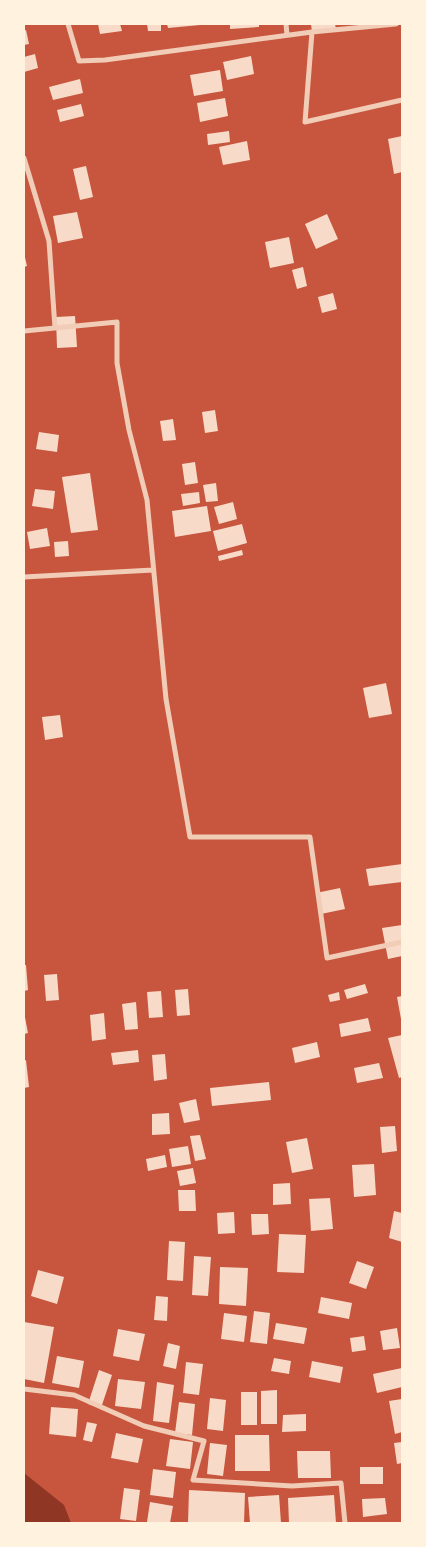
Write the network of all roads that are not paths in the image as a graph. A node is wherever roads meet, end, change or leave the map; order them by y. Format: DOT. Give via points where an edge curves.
graph roads {
  1 [pos="68,24"];
  2 [pos="286,24"];
  3 [pos="396,24"];
  4 [pos="312,32"];
  5 [pos="287,35"];
  6 [pos="402,100"];
  7 [pos="24,158"];
  8 [pos="55,328"];
  9 [pos="24,331"];
  10 [pos="153,570"];
  11 [pos="24,577"];
  12 [pos="402,942"];
  13 [pos="24,1389"];
  14 [pos="345,1523"];
  1 -- 5 [label="street" via="78,61"];
  2 -- 5 [label="street"];
  3 -- 4 [label="street"];
  4 -- 5 [label="street"];
  4 -- 6 [label="street" via="305,122"];
  7 -- 8 [label="street" via="48,241"];
  8 -- 9 [label="street"];
  8 -- 10 [label="street" via="117,322 117,363 129,430 147,500"];
  10 -- 11 [label="street"];
  10 -- 12 [label="street" via="166,699 190,837 310,837 327,958"];
  13 -- 14 [label="street" via="74,1395 144,1426 204,1442 193,1480 292,1486 341,1483"];
}
